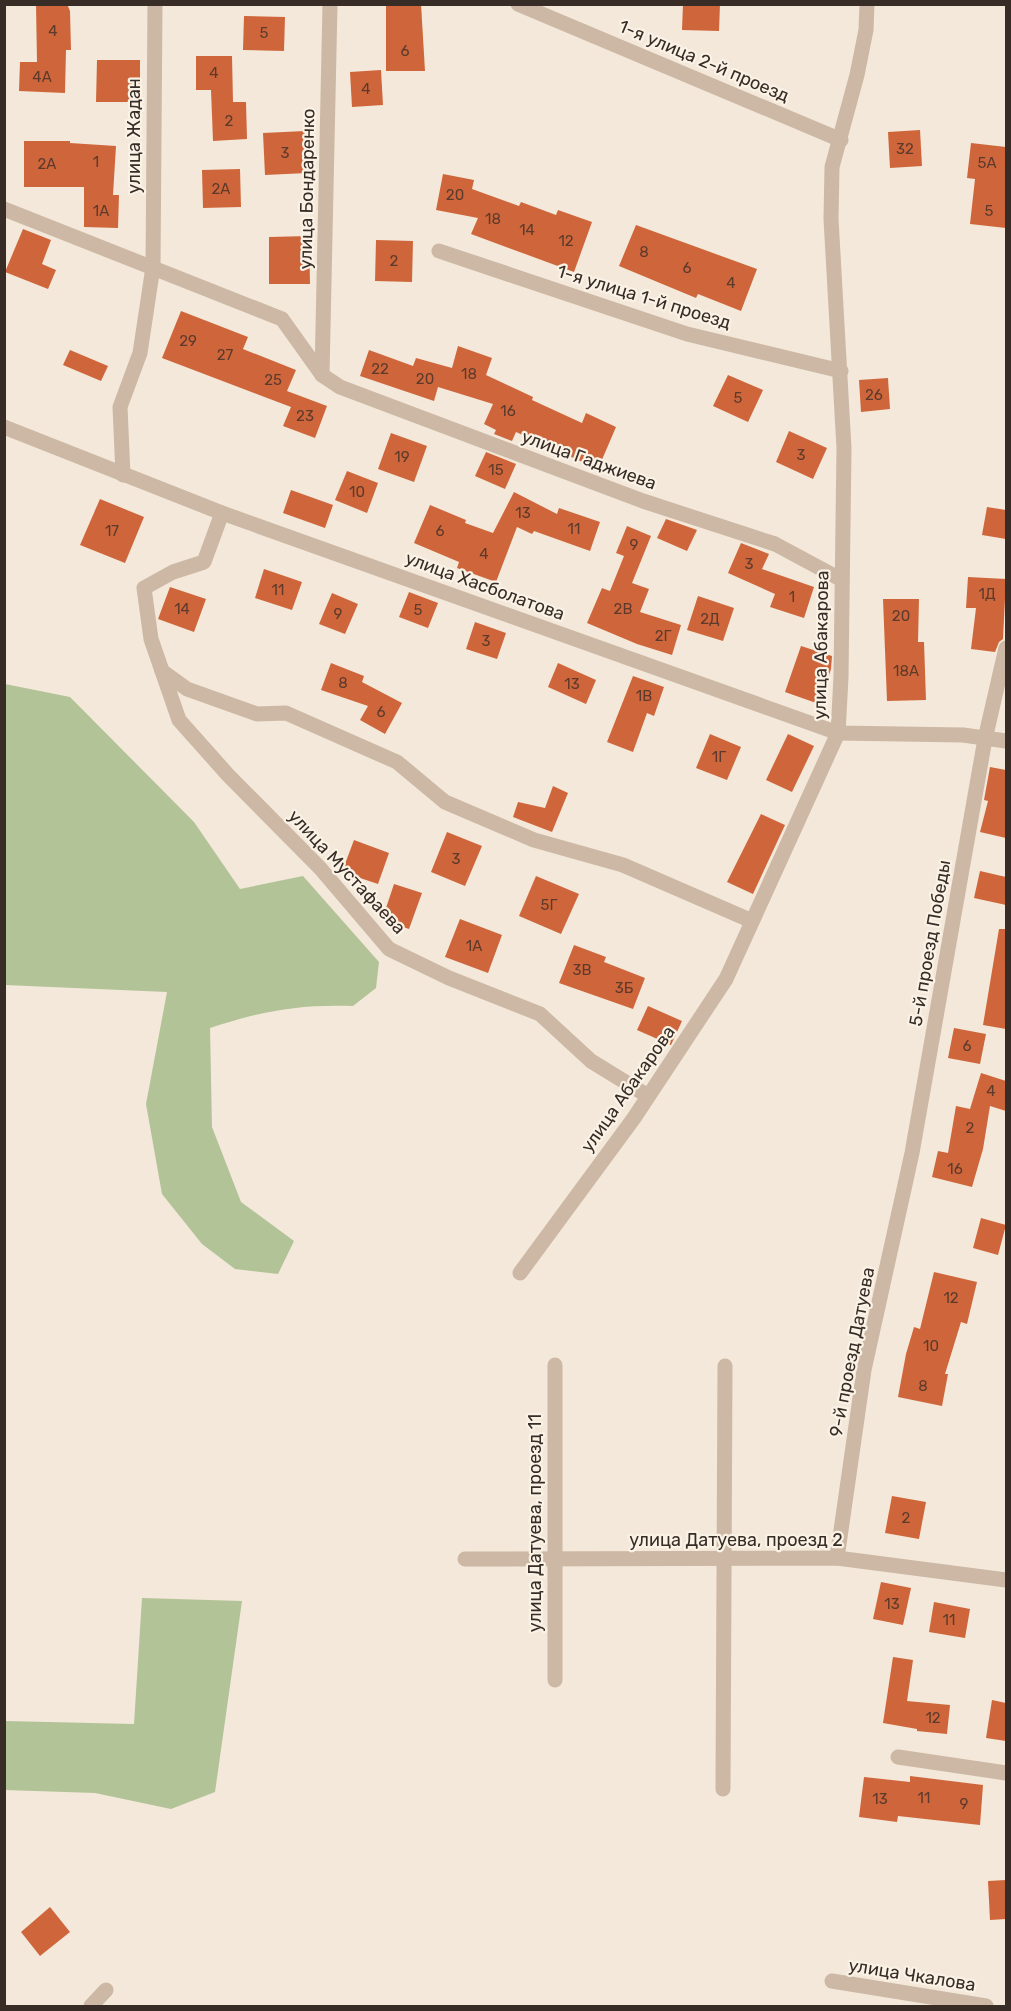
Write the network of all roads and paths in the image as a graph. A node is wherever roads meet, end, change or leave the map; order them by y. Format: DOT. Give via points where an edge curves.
graph roads {
  1 [pos="155,4"];
  2 [pos="330,4"];
  3 [pos="518,4"];
  4 [pos="867,4"];
  5 [pos="841,140"];
  6 [pos="4,209"];
  7 [pos="439,251"];
  8 [pos="153,267"];
  9 [pos="841,371"];
  10 [pos="322,375"];
  11 [pos="4,427"];
  12 [pos="123,476"];
  13 [pos="222,513"];
  14 [pos="842,580"];
  15 [pos="1006,648"];
  16 [pos="162,671"];
  17 [pos="838,733"];
  18 [pos="985,739"];
  19 [pos="1006,741"];
  20 [pos="752,921"];
  21 [pos="648,1096"];
  22 [pos="912,1153"];
  23 [pos="520,1273"];
  24 [pos="555,1365"];
  25 [pos="725,1366"];
  26 [pos="722,1558"];
  27 [pos="837,1558"];
  28 [pos="465,1559"];
  29 [pos="555,1559"];
  30 [pos="1006,1580"];
  31 [pos="555,1680"];
  32 [pos="898,1757"];
  33 [pos="1006,1773"];
  34 [pos="723,1789"];
  35 [pos="832,1981"];
  36 [pos="106,1990"];
  37 [pos="91,2007"];
  38 [pos="986,2007"];
  1 -- 8 [label="street, улица Жадан"];
  2 -- 10 [label="street, улица Бондаренко"];
  3 -- 5 [label="street, 1-я улица 2-й проезд"];
  4 -- 5 [label="street, улица Абакарова" via="866,30"];
  5 -- 9 [label="street, улица Абакарова" via="832,167 831,219"];
  6 -- 8 [label="street"];
  7 -- 9 [label="street, 1-я улица 1-й проезд" via="687,334"];
  8 -- 10 [label="street" via="282,319"];
  8 -- 12 [label="street, улица Жадан" via="140,353 120,407"];
  9 -- 14 [label="street, улица Абакарова"];
  10 -- 14 [label="street, улица Гаджиева" via="340,387 620,493 775,544"];
  11 -- 12 [label="street, улица Хасболатова"];
  12 -- 13 [label="street, улица Хасболатова"];
  13 -- 16 [label="street, улица Мустафаева" via="204,562 173,572 144,588 151,639"];
  13 -- 17 [label="street, улица Хасболатова"];
  14 -- 17 [label="street, улица Абакарова"];
  15 -- 18 [label="street, 5-й проезд Победы"];
  16 -- 20 [label="street" via="187,688 257,714 286,713 397,762 445,802 524,836 623,865"];
  16 -- 21 [label="street, улица Мустафаева" via="179,720 320,868 389,949 540,1014 591,1061"];
  17 -- 18 [label="street, улица Хасболатова" via="963,735"];
  17 -- 20 [label="street, улица Абакарова"];
  18 -- 19 [label="street, улица Хасболатова"];
  18 -- 22 [label="street, 5-й проезд Победы"];
  20 -- 21 [label="street, улица Абакарова" via="726,979"];
  21 -- 23 [label="street, улица Абакарова"];
  22 -- 27 [label="street, 9-й проезд Датуева" via="864,1370"];
  24 -- 29 [label="street, улица Датуева, проезд 11"];
  25 -- 26 [label="street"];
  26 -- 27 [label="street, улица Датуева, проезд 2"];
  26 -- 29 [label="street, улица Датуева, проезд 2"];
  26 -- 34 [label="street"];
  27 -- 30 [label="street, улица Датуева, проезд 2"];
  28 -- 29 [label="street, улица Датуева, проезд 2"];
  29 -- 31 [label="street, улица Датуева, проезд 11"];
  32 -- 33 [label="street"];
  35 -- 38 [label="street, улица Чкалова"];
  36 -- 37 [label="street"];
}
